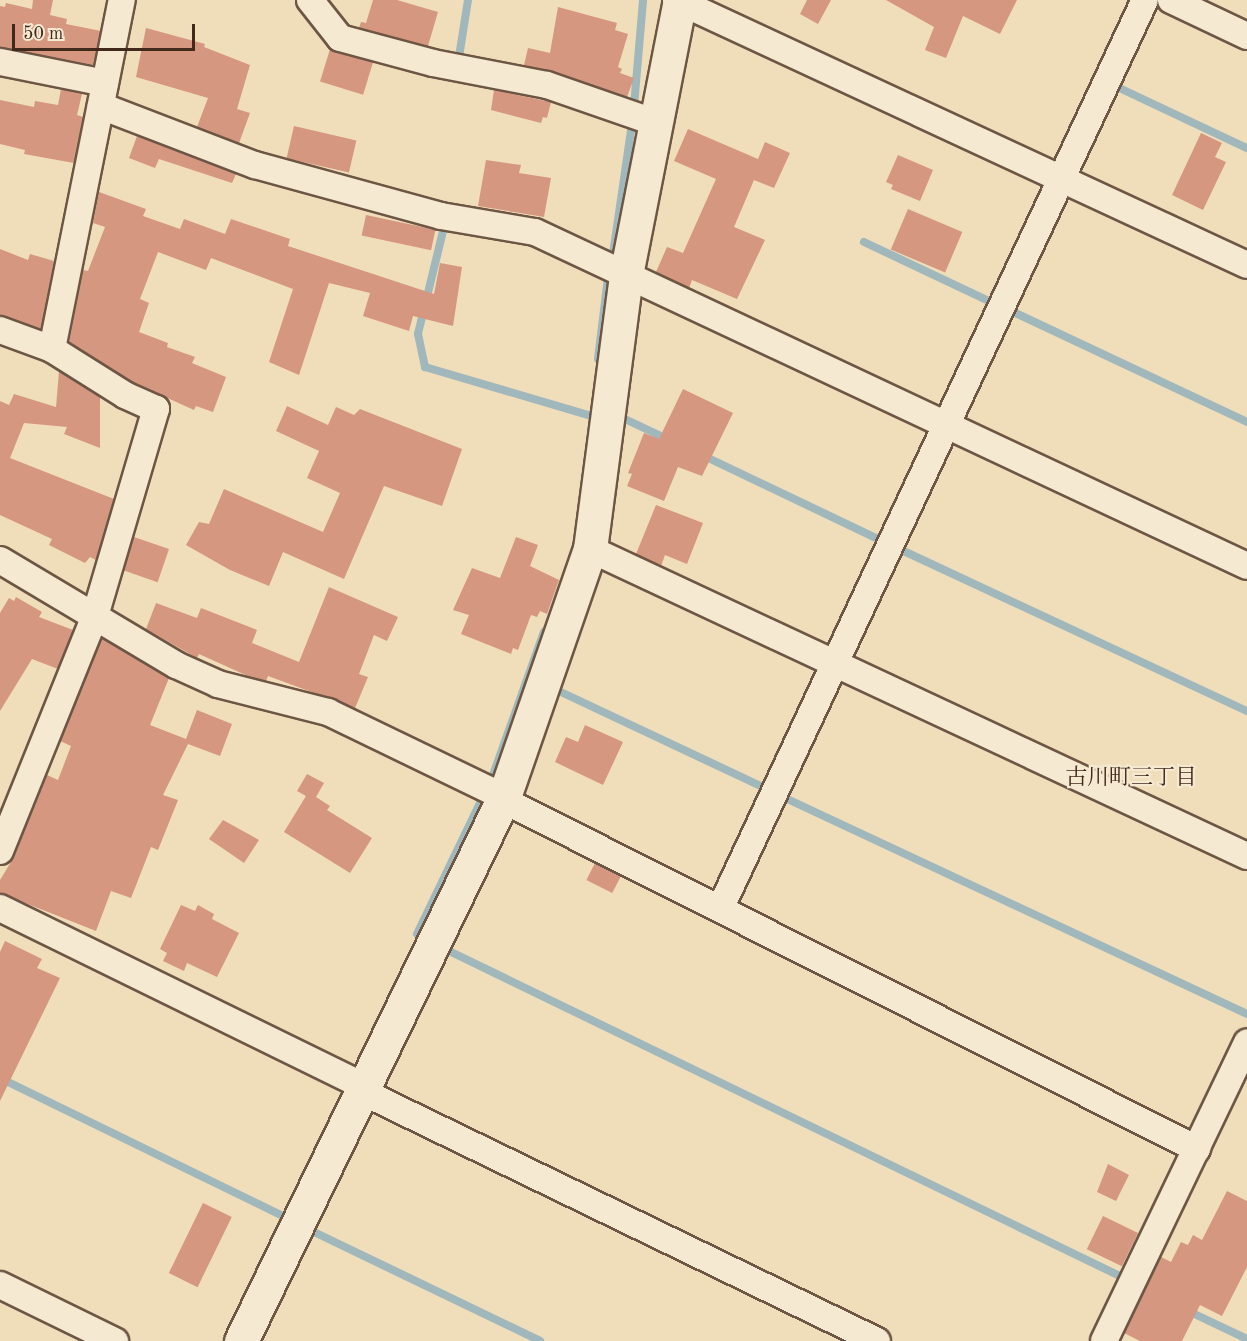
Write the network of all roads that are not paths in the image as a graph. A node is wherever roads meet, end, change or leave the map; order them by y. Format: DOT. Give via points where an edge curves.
graph roads {
  1 [pos="122,0"];
  2 [pos="310,0"];
  3 [pos="337,0"];
  4 [pos="1145,0"];
  5 [pos="1172,0"];
  6 [pos="679,1"];
  7 [pos="328,25"];
  8 [pos="1247,36"];
  9 [pos="0,62"];
  10 [pos="103,95"];
  11 [pos="654,122"];
  12 [pos="1062,178"];
  13 [pos="1247,266"];
  14 [pos="626,275"];
  15 [pos="0,330"];
  16 [pos="52,349"];
  17 [pos="945,425"];
  18 [pos="590,549"];
  19 [pos="0,560"];
  20 [pos="1247,566"];
  21 [pos="95,616"];
  22 [pos="834,664"];
  23 [pos="504,798"];
  24 [pos="0,851"];
  25 [pos="1247,856"];
  26 [pos="721,907"];
  27 [pos="0,908"];
  28 [pos="1247,1043"];
  29 [pos="364,1090"];
  30 [pos="1197,1149"];
  31 [pos="0,1285"];
  32 [pos="115,1341"];
  33 [pos="242,1341"];
  34 [pos="877,1341"];
  35 [pos="1104,1341"];
  1 -- 10 [label="street"];
  2 -- 7 [label="street"];
  3 -- 7 [label="street"];
  4 -- 12 [label="street"];
  5 -- 8 [label="street"];
  6 -- 11 [label="street"];
  6 -- 12 [label="street"];
  7 -- 11 [label="street" via="340,38 433,63 547,85"];
  9 -- 10 [label="street"];
  10 -- 14 [label="street" via="255,165 441,216 535,232"];
  10 -- 16 [label="street"];
  11 -- 14 [label="street"];
  12 -- 13 [label="street"];
  12 -- 17 [label="street"];
  14 -- 17 [label="street"];
  14 -- 18 [label="street"];
  15 -- 16 [label="street"];
  16 -- 21 [label="street" via="125,395 156,409"];
  17 -- 20 [label="street"];
  17 -- 22 [label="street"];
  18 -- 22 [label="street"];
  18 -- 23 [label="street"];
  19 -- 21 [label="street"];
  21 -- 23 [label="street" via="176,665 218,684 328,712"];
  21 -- 24 [label="street"];
  22 -- 25 [label="street"];
  22 -- 26 [label="street"];
  23 -- 26 [label="street"];
  23 -- 29 [label="street"];
  26 -- 30 [label="street"];
  27 -- 29 [label="street"];
  28 -- 30 [label="street"];
  29 -- 33 [label="street"];
  29 -- 34 [label="street"];
  30 -- 35 [label="street"];
  31 -- 32 [label="street"];
}
